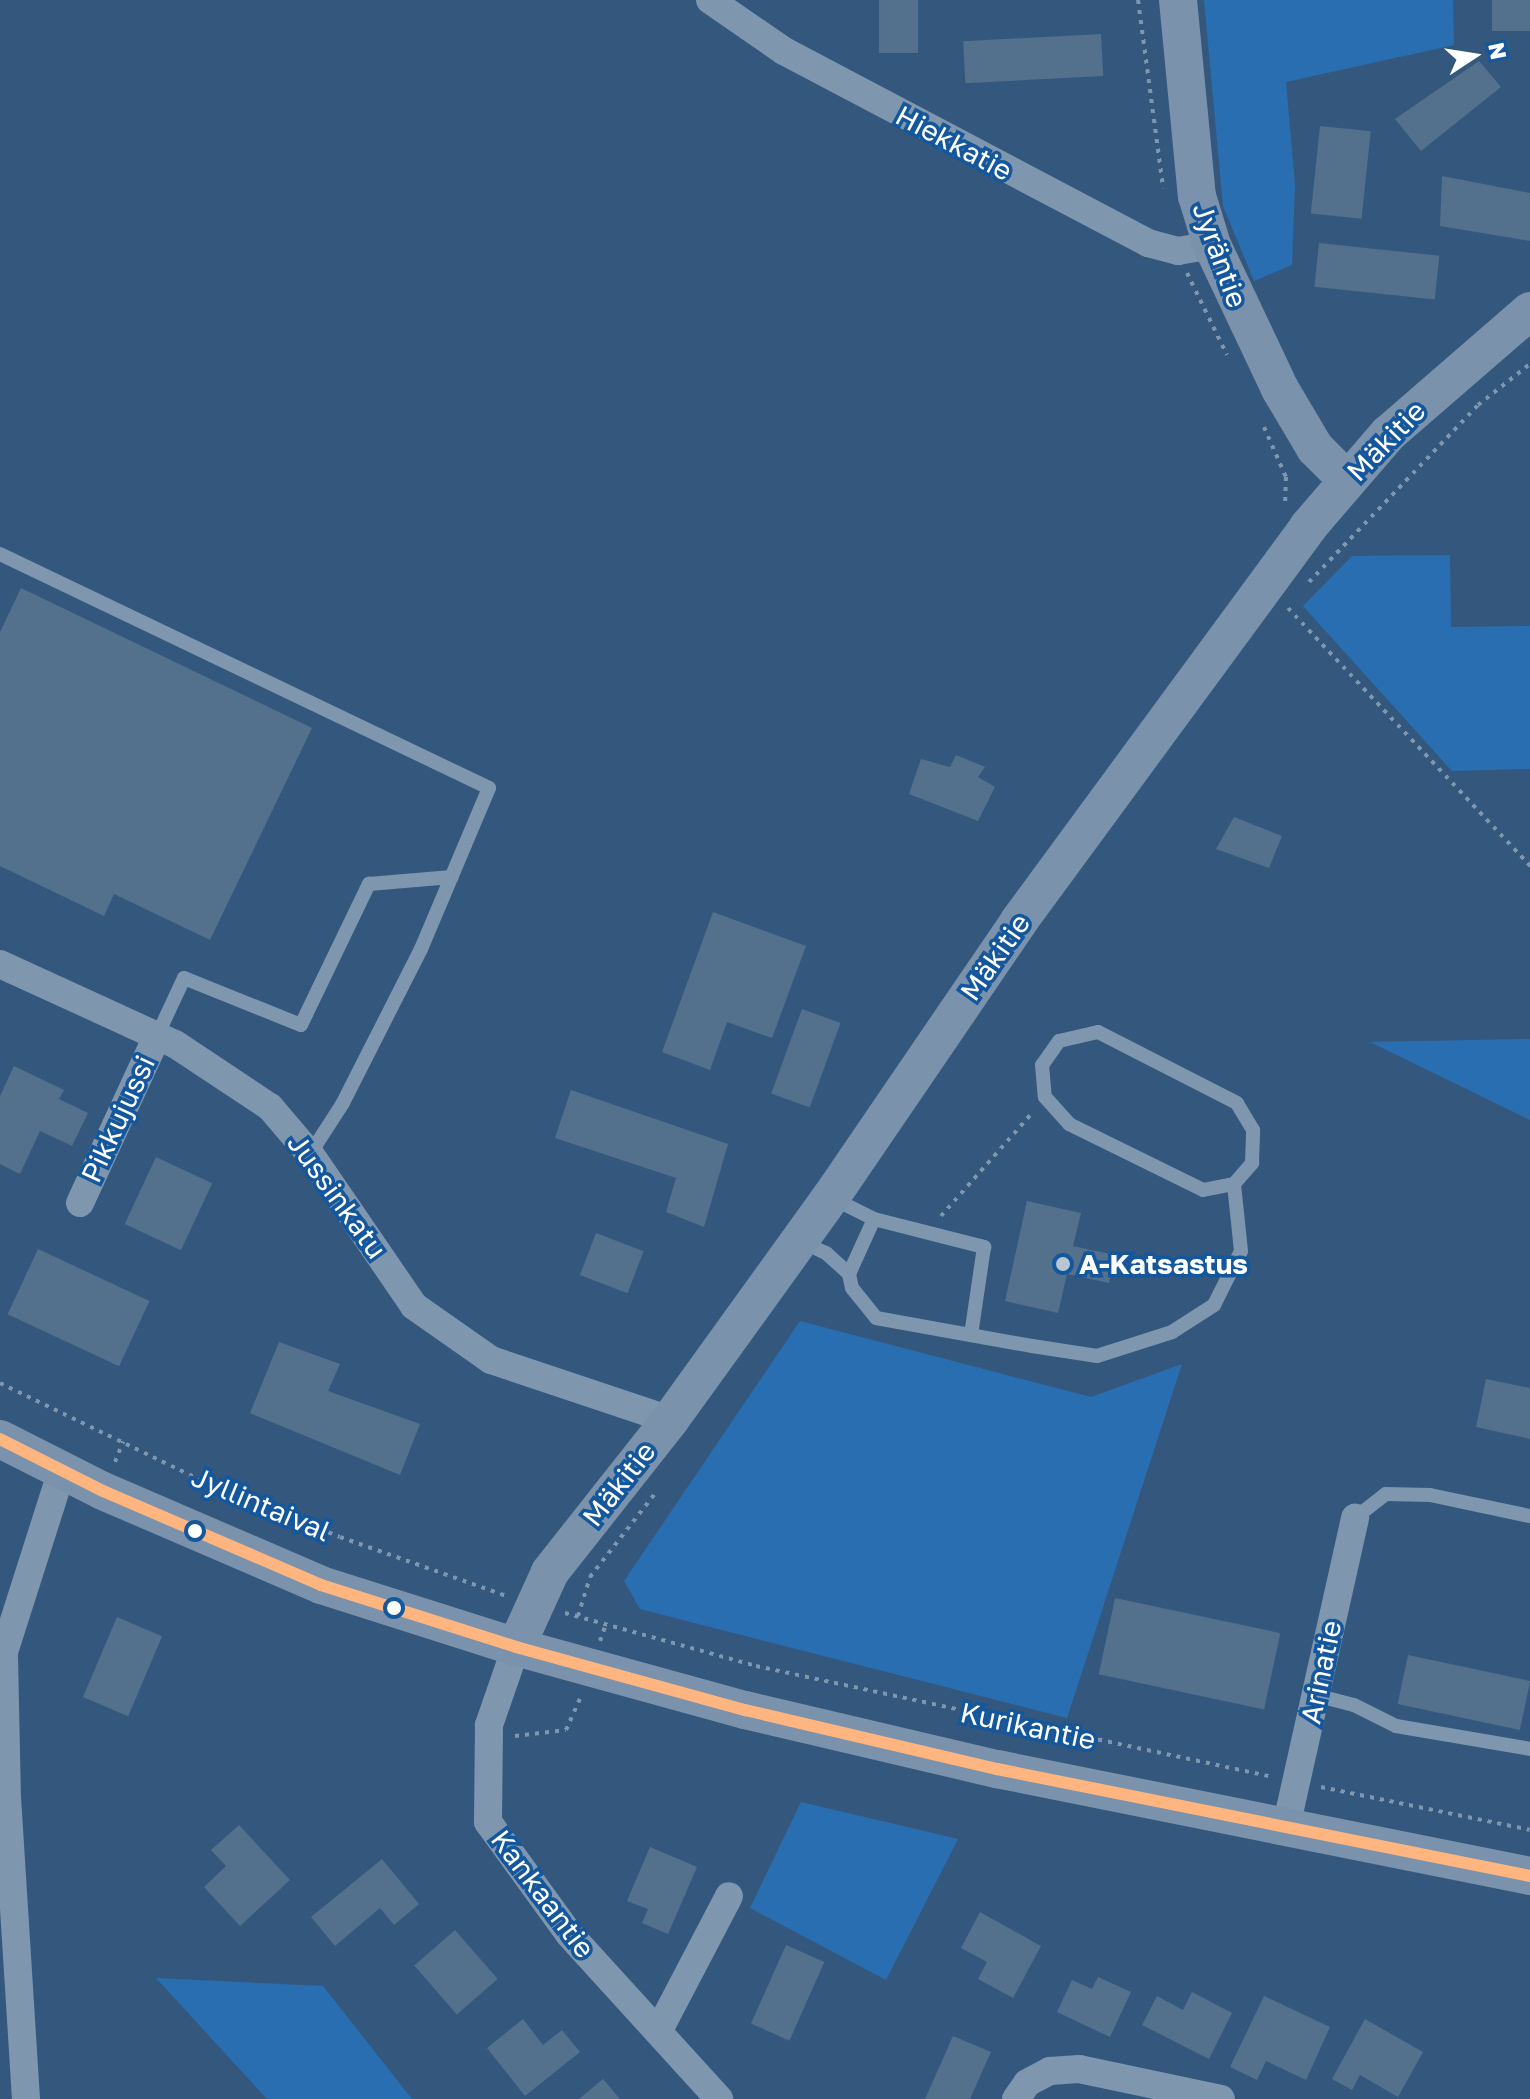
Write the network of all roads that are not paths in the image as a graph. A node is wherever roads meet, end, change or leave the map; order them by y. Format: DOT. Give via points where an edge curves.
graph roads {
  1 [pos="710,0"];
  2 [pos="1178,0"];
  3 [pos="1212,245"];
  4 [pos="1530,311"];
  5 [pos="1347,480"];
  6 [pos="0,554"];
  7 [pos="452,877"];
  8 [pos="0,964"];
  9 [pos="157,1036"];
  10 [pos="310,1154"];
  11 [pos="1234,1184"];
  12 [pos="831,1197"];
  13 [pos="80,1203"];
  14 [pos="874,1219"];
  15 [pos="800,1240"];
  16 [pos="849,1274"];
  17 [pos="971,1335"];
  18 [pos="670,1420"];
  19 [pos="0,1439"];
  20 [pos="62,1470"];
  21 [pos="1530,1516"];
  22 [pos="1355,1518"];
  23 [pos="516,1647"];
  24 [pos="1315,1695"];
  25 [pos="1530,1749"];
  26 [pos="1286,1827"];
  27 [pos="1530,1876"];
  28 [pos="729,1896"];
  29 [pos="659,2030"];
  30 [pos="26,2099"];
  31 [pos="719,2099"];
  32 [pos="1016,2099"];
  33 [pos="1221,2099"];
  1 -- 3 [label="street, Hiekkatie" via="784,51 1148,243 1178,251"];
  2 -- 3 [label="street, Jyräntie" via="1197,196"];
  3 -- 5 [label="street, Jyräntie" via="1280,389 1315,448"];
  4 -- 5 [label="street, Mäkitie" via="1454,372"];
  5 -- 12 [label="street, Mäkitie" via="1019,921"];
  6 -- 7 [label="lane" via="489,788"];
  7 -- 9 [label="lane" via="369,884 301,1025 184,978"];
  7 -- 10 [label="lane" via="357,1075"];
  8 -- 9 [label="street, Jussinkatu"];
  9 -- 10 [label="street, Jussinkatu" via="270,1107"];
  9 -- 13 [label="street, Pikkujussi"];
  10 -- 18 [label="street, Jussinkatu" via="414,1306 491,1360"];
  11 -- 11 [label="lane" via="1252,1163 1253,1130 1237,1103 1098,1032 1059,1041 1042,1065 1045,1097 1069,1124 1203,1190"];
  11 -- 17 [label="lane" via="1241,1251 1214,1305 1172,1332 1097,1356"];
  12 -- 14 [label="lane"];
  12 -- 15 [label="street, Mäkitie"];
  14 -- 16 [label="lane"];
  14 -- 17 [label="lane" via="984,1247"];
  15 -- 16 [label="lane" via="826,1253"];
  15 -- 18 [label="street, Mäkitie"];
  16 -- 17 [label="lane" via="852,1288 876,1318"];
  18 -- 23 [label="street, Mäkitie" via="550,1572"];
  19 -- 20 [label="street, Jyllintaival"];
  20 -- 23 [label="street, Jyllintaival" via="321,1585"];
  20 -- 30 [label="street" via="4,1652 7,1800"];
  21 -- 22 [label="lane" via="1430,1495 1386,1494"];
  22 -- 24 [label="street, Arinatie"];
  23 -- 26 [label="street, Kurikantie" via="997,1769"];
  23 -- 29 [label="street, Kankaantie" via="488,1734 488,1822 569,1934"];
  24 -- 25 [label="lane" via="1354,1705 1396,1726"];
  24 -- 26 [label="street, Arinatie"];
  26 -- 27 [label="street, Kurikantie"];
  28 -- 29 [label="street"];
  29 -- 31 [label="street, Kankaantie"];
  32 -- 33 [label="street" via="1027,2083 1050,2071 1079,2069"];
}
